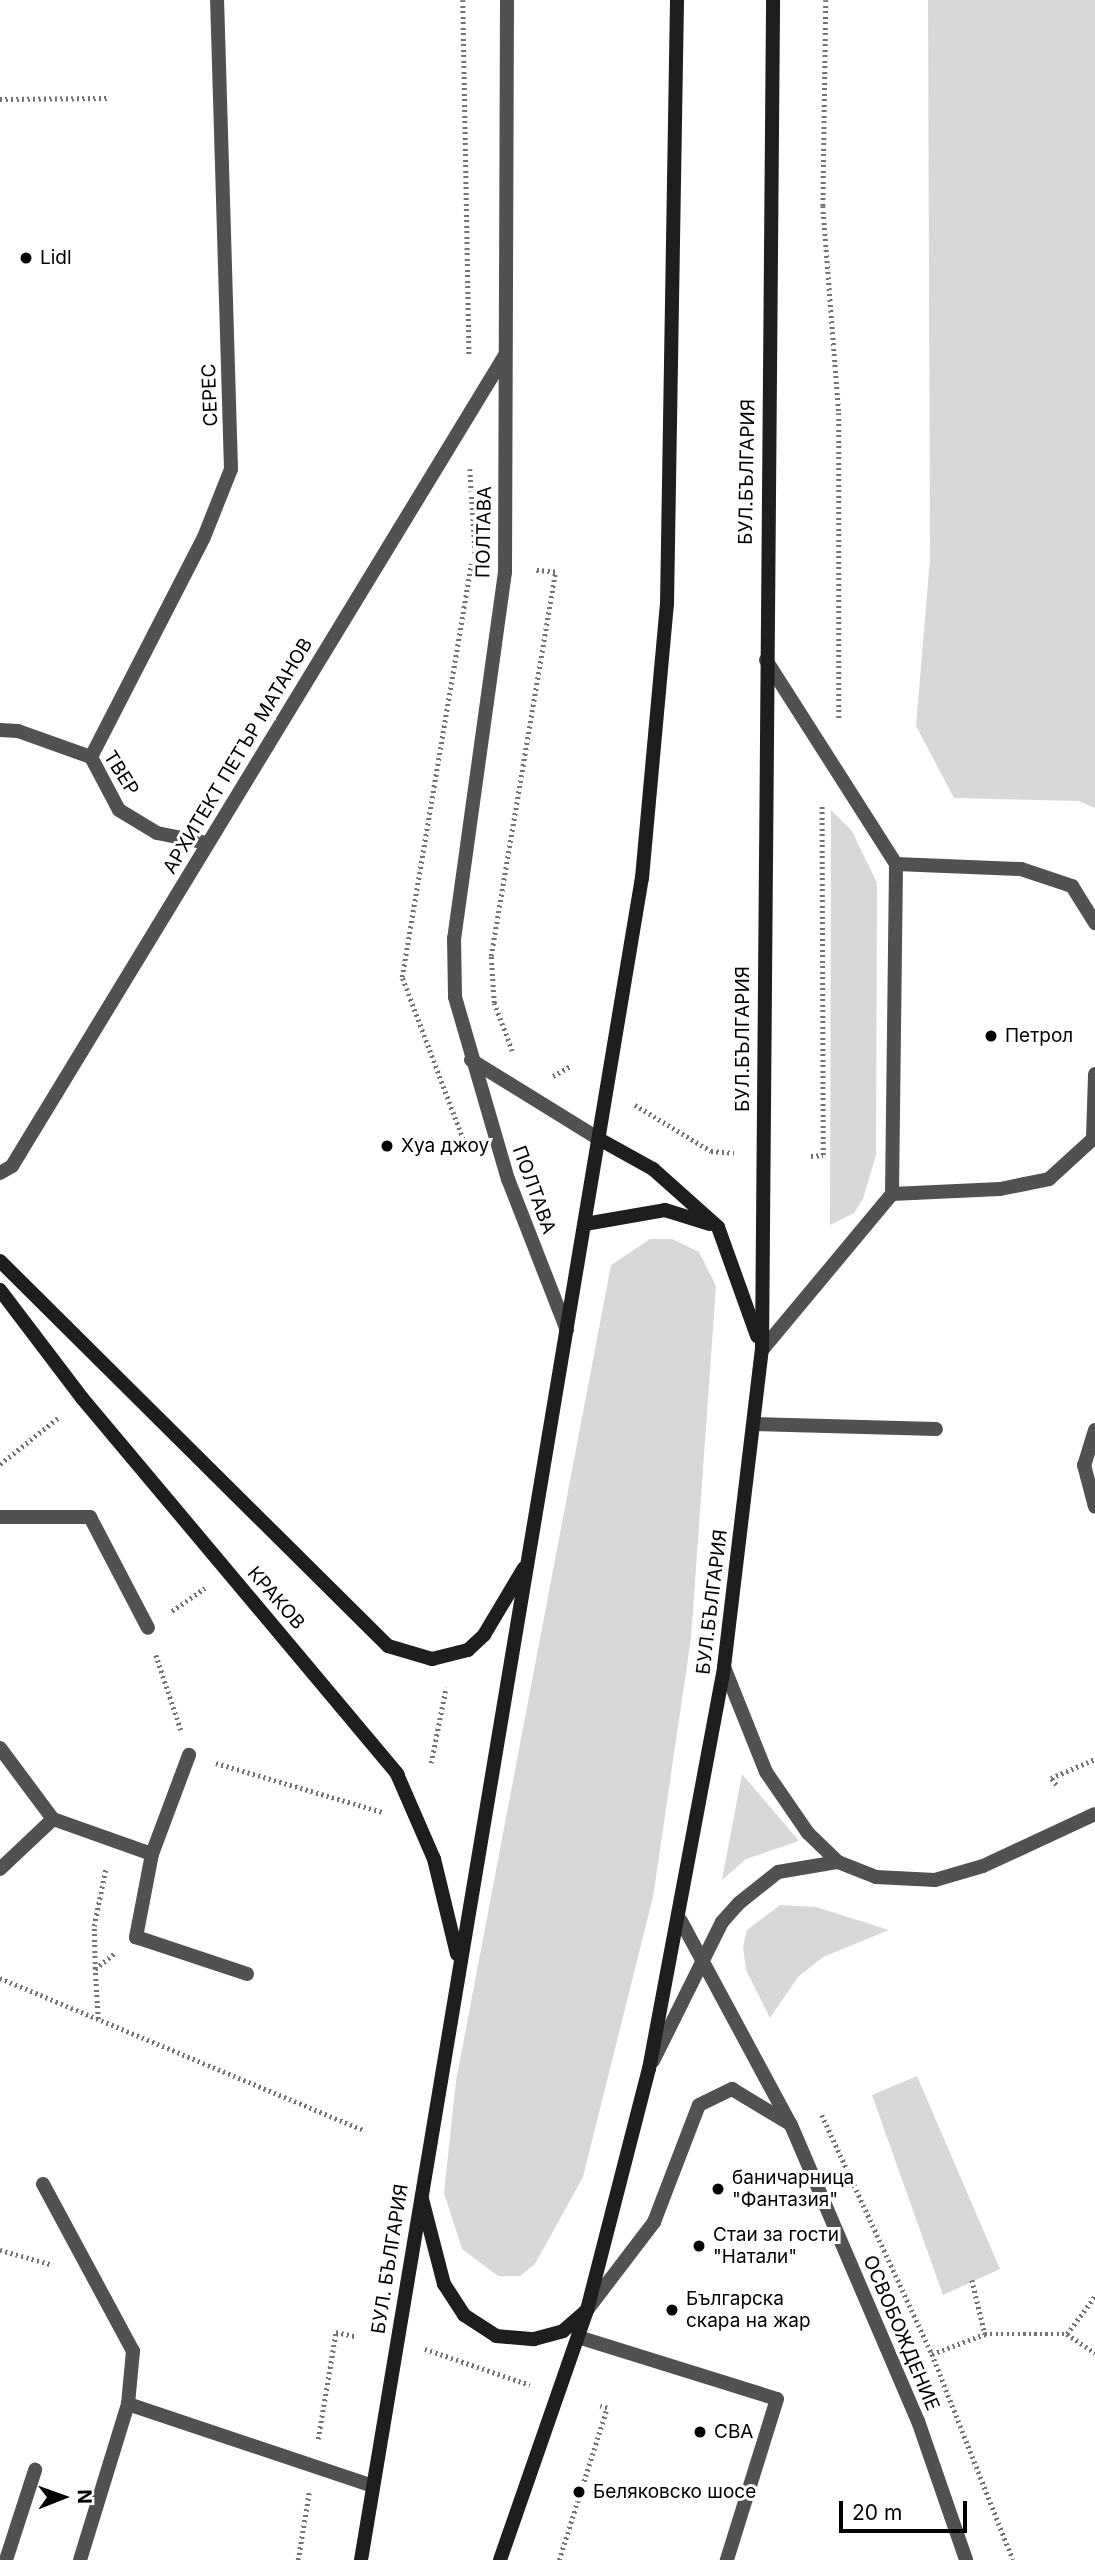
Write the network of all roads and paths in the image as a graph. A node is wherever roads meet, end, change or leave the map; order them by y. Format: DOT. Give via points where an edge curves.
graph roads {
  1 [pos="217,0"];
  2 [pos="507,0"];
  3 [pos="677,0"];
  4 [pos="773,0"];
  5 [pos="826,0"];
  6 [pos="107,98"];
  7 [pos="0,99"];
  8 [pos="505,355"];
  9 [pos="763,656"];
  10 [pos="0,730"];
  11 [pos="91,757"];
  12 [pos="831,761"];
  13 [pos="207,843"];
  14 [pos="896,864"];
  15 [pos="1095,923"];
  16 [pos="471,1060"];
  17 [pos="570,1066"];
  18 [pos="1095,1074"];
  19 [pos="548,1079"];
  20 [pos="635,1104"];
  21 [pos="599,1139"];
  22 [pos="734,1153"];
  23 [pos="811,1156"];
  24 [pos="0,1173"];
  25 [pos="892,1194"];
  26 [pos="585,1224"];
  27 [pos="718,1227"];
  28 [pos="0,1261"];
  29 [pos="0,1290"];
  30 [pos="567,1331"];
  31 [pos="762,1350"];
  32 [pos="82,1398"];
  33 [pos="754,1423"];
  34 [pos="936,1429"];
  35 [pos="1095,1430"];
  36 [pos="0,1464"];
  37 [pos="1095,1507"];
  38 [pos="0,1517"];
  39 [pos="530,1558"];
  40 [pos="228,1572"];
  41 [pos="148,1628"];
  42 [pos="724,1667"];
  43 [pos="446,1687"];
  44 [pos="0,1748"];
  45 [pos="189,1755"];
  46 [pos="1095,1759"];
  47 [pos="431,1763"];
  48 [pos="1056,1785"];
  49 [pos="1095,1814"];
  50 [pos="53,1819"];
  51 [pos="416,1822"];
  52 [pos="103,1837"];
  53 [pos="152,1854"];
  54 [pos="838,1862"];
  55 [pos="0,1869"];
  56 [pos="681,1921"];
  57 [pos="136,1937"];
  58 [pos="703,1959"];
  59 [pos="459,1964"];
  60 [pos="95,1969"];
  61 [pos="247,1973"];
  62 [pos="0,1978"];
  63 [pos="98,2019"];
  64 [pos="649,2069"];
  65 [pos="820,2110"];
  66 [pos="791,2124"];
  67 [pos="365,2132"];
  68 [pos="43,2184"];
  69 [pos="421,2191"];
  70 [pos="0,2250"];
  71 [pos="93,2277"];
  72 [pos="972,2280"];
  73 [pos="1095,2296"];
  74 [pos="587,2310"];
  75 [pos="336,2332"];
  76 [pos="985,2333"];
  77 [pos="1067,2334"];
  78 [pos="355,2336"];
  79 [pos="578,2337"];
  80 [pos="421,2347"];
  81 [pos="1095,2353"];
  82 [pos="932,2354"];
  83 [pos="531,2385"];
  84 [pos="128,2404"];
  85 [pos="600,2406"];
  86 [pos="35,2470"];
  87 [pos="373,2486"];
  88 [pos="6,2560"];
  89 [pos="80,2560"];
  90 [pos="361,2560"];
  91 [pos="500,2560"];
  92 [pos="559,2560"];
  93 [pos="727,2560"];
  94 [pos="966,2560"];
  95 [pos="1013,2560"];
  1 -- 11 [label="street, СЕРЕС" via="232,469 204,537"];
  2 -- 8 [label="street, ПОЛТАВА"];
  3 -- 21 [label="main road" via="663,691 642,878"];
  4 -- 9 [label="main road, БУЛ.БЪЛГАРИЯ"];
  5 -- 12 [label="path" via="823,206 839,413 840,716"];
  6 -- 7 [label="path"];
  8 -- 13 [label="street, АРХИТЕКТ ПЕТЪР МАТАНОВ"];
  8 -- 16 [label="street, ПОЛТАВА" via="505,572 454,938 456,997"];
  9 -- 12 [label="street"];
  9 -- 31 [label="main road, БУЛ.БЪЛГАРИЯ"];
  10 -- 11 [label="street, ТВЕР" via="18,730"];
  11 -- 13 [label="street, ТВЕР" via="119,810 157,833"];
  12 -- 14 [label="street"];
  12 -- 23 [label="path" via="822,807 823,1155"];
  13 -- 24 [label="street, АРХИТЕКТ ПЕТЪР МАТАНОВ" via="12,1166"];
  14 -- 15 [label="street" via="1021,869 1072,886"];
  14 -- 25 [label="street"];
  16 -- 21 [label="street"];
  16 -- 30 [label="street, ПОЛТАВА"];
  17 -- 19 [label="path"];
  18 -- 25 [label="street" via="1093,1139 1049,1179 1000,1189"];
  20 -- 22 [label="path" via="711,1151"];
  21 -- 26 [label="main road"];
  21 -- 27 [label="main road" via="653,1169"];
  25 -- 31 [label="street"];
  26 -- 27 [label="main road" via="666,1210"];
  26 -- 30 [label="main road"];
  27 -- 31 [label="main road"];
  28 -- 39 [label="main road, КРАКОВ" via="388,1646 432,1658 468,1650 484,1635"];
  29 -- 32 [label="main road, КРАКОВ"];
  30 -- 39 [label="main road"];
  31 -- 33 [label="main road, БУЛ.БЪЛГАРИЯ"];
  32 -- 36 [label="path"];
  32 -- 40 [label="main road, КРАКОВ"];
  33 -- 34 [label="street"];
  33 -- 42 [label="main road, БУЛ.БЪЛГАРИЯ"];
  35 -- 37 [label="street" via="1084,1465"];
  38 -- 41 [label="street" via="90,1517"];
  39 -- 59 [label="main road"];
  40 -- 41 [label="path"];
  40 -- 51 [label="main road, КРАКОВ" via="377,1746 397,1774"];
  41 -- 45 [label="path"];
  42 -- 54 [label="street" via="766,1772 808,1833"];
  42 -- 56 [label="main road, БУЛ.БЪЛГАРИЯ"];
  43 -- 47 [label="path"];
  44 -- 50 [label="street"];
  45 -- 51 [label="path"];
  45 -- 53 [label="street"];
  46 -- 48 [label="path" via="1051,1778"];
  49 -- 54 [label="street" via="983,1866 935,1880 876,1877"];
  50 -- 52 [label="street"];
  50 -- 55 [label="street"];
  51 -- 59 [label="main road, КРАКОВ" via="434,1859"];
  52 -- 53 [label="street"];
  52 -- 60 [label="path" via="107,1884 94,1926"];
  53 -- 57 [label="street"];
  54 -- 58 [label="street" via="801,1863 758,1885 722,1922"];
  56 -- 58 [label="street, ОСВОБОЖДЕНИЕ"];
  56 -- 64 [label="main road, БУЛ.БЪЛГАРИЯ"];
  57 -- 60 [label="path"];
  57 -- 61 [label="street"];
  58 -- 64 [label="street"];
  58 -- 66 [label="street, ОСВОБОЖДЕНИЕ"];
  59 -- 69 [label="main road, БУЛ. БЪЛГАРИЯ"];
  60 -- 63 [label="path"];
  62 -- 63 [label="path"];
  63 -- 67 [label="path"];
  64 -- 74 [label="main road"];
  65 -- 82 [label="path"];
  66 -- 74 [label="street" via="732,2089 699,2105 654,2222"];
  66 -- 94 [label="street, ОСВОБОЖДЕНИЕ" via="918,2421"];
  68 -- 71 [label="street"];
  69 -- 74 [label="main road" via="444,2284 464,2315 496,2336 534,2339 563,2330"];
  69 -- 87 [label="main road, БУЛ. БЪЛГАРИЯ"];
  70 -- 71 [label="path"];
  71 -- 84 [label="street" via="133,2351"];
  72 -- 76 [label="path"];
  73 -- 77 [label="path"];
  74 -- 79 [label="main road"];
  75 -- 78 [label="path"];
  76 -- 77 [label="path"];
  76 -- 82 [label="path"];
  77 -- 81 [label="path"];
  79 -- 91 [label="main road"];
  79 -- 93 [label="street" via="777,2399"];
  80 -- 83 [label="path"];
  82 -- 95 [label="path"];
  84 -- 87 [label="street"];
  84 -- 89 [label="street"];
  85 -- 92 [label="path" via="607,2409"];
  86 -- 88 [label="street"];
  87 -- 90 [label="main road, БУЛ. БЪЛГАРИЯ"];
}
